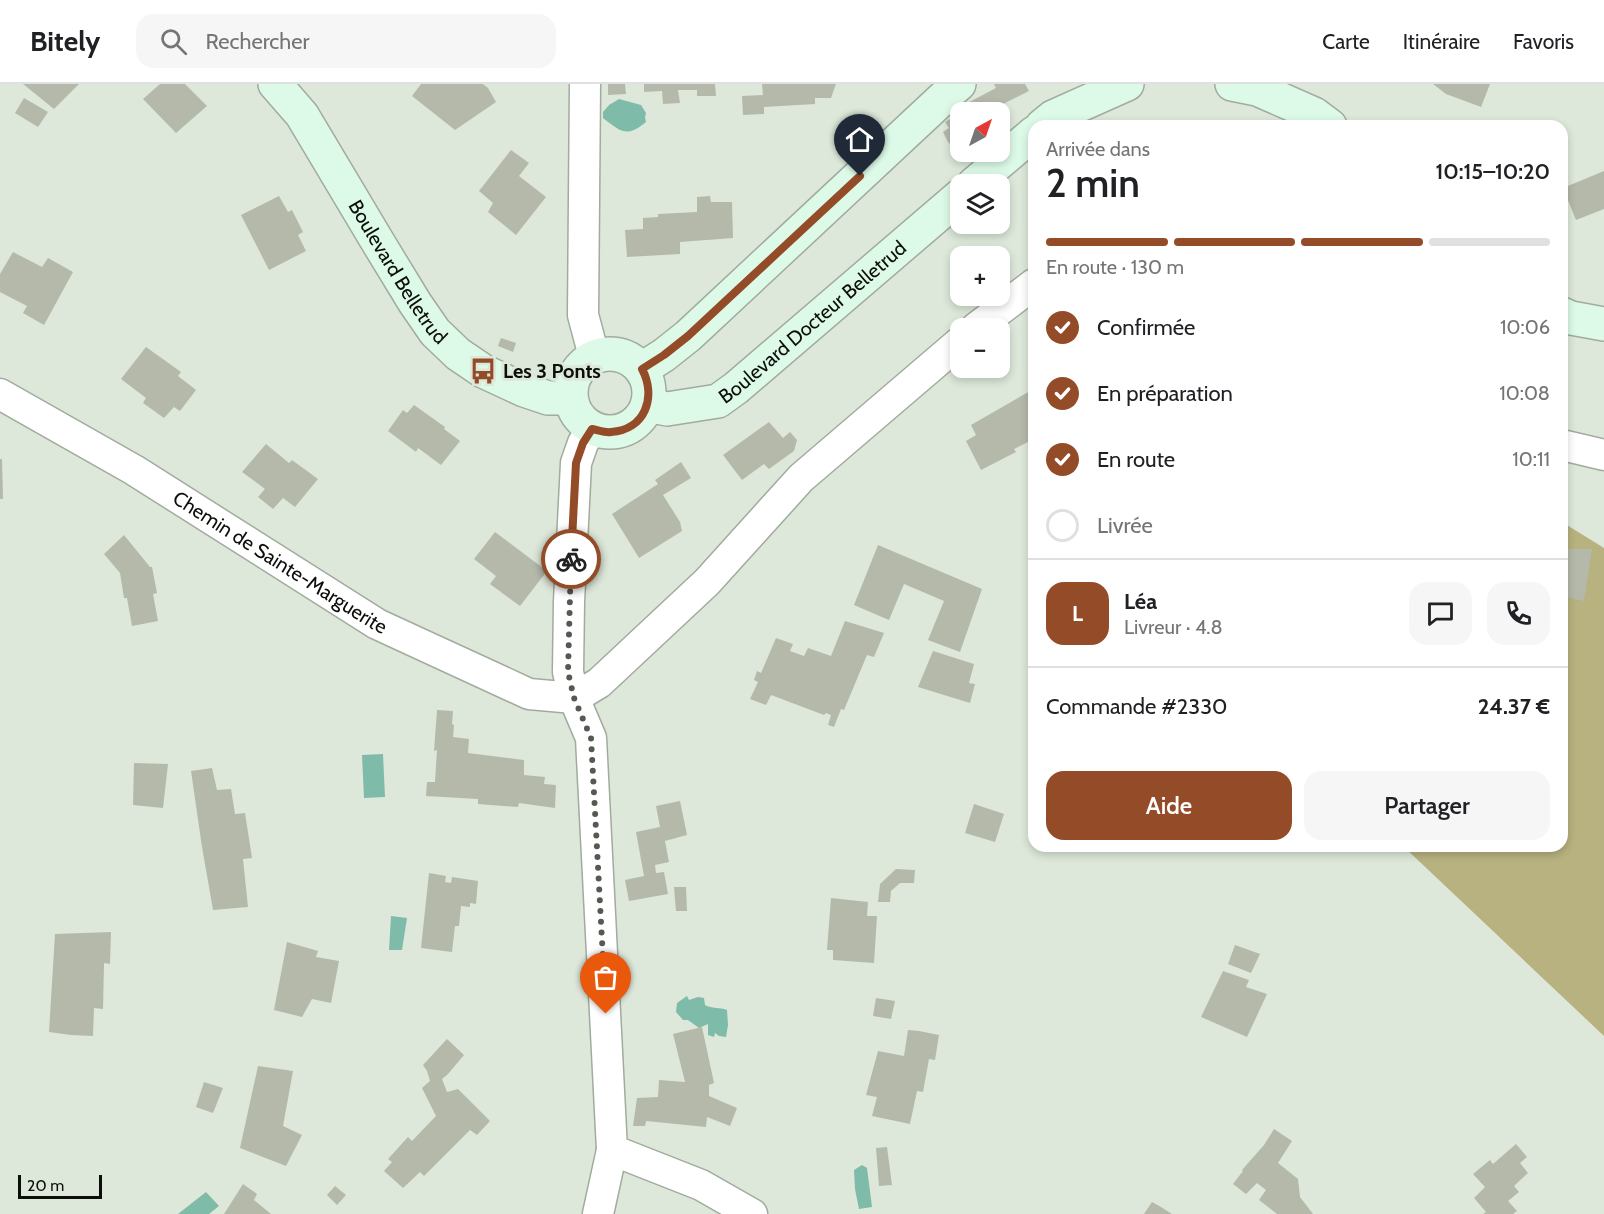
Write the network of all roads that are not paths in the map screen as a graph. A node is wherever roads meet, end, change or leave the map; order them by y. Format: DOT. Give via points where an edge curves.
graph roads {
  1 [pos="275,84"];
  2 [pos="585,84"];
  3 [pos="959,84"];
  4 [pos="1127,84"];
  5 [pos="1232,84"];
  6 [pos="1049,120"];
  7 [pos="1322,120"];
  8 [pos="1028,138"];
  9 [pos="986,174"];
  10 [pos="950,205"];
  11 [pos="1028,289"];
  12 [pos="1568,317"];
  13 [pos="989,318"];
  14 [pos="1604,324"];
  15 [pos="950,351"];
  16 [pos="594,356"];
  17 [pos="642,369"];
  18 [pos="0,393"];
  19 [pos="570,398"];
  20 [pos="648,405"];
  21 [pos="592,429"];
  22 [pos="1568,446"];
  23 [pos="1604,455"];
  24 [pos="574,698"];
  25 [pos="612,1150"];
  26 [pos="598,1214"];
  27 [pos="752,1214"];
  1 -- 19 [label="main road, Boulevard Belletrud" via="303,115 435,332 483,371 548,398"];
  2 -- 16 [label="street" via="583,315"];
  3 -- 17 [label="main road" via="688,336"];
  4 -- 6 [label="main road"];
  5 -- 7 [label="main road" via="1257,89"];
  8 -- 9 [label="main road"];
  10 -- 20 [label="main road, Boulevard Docteur Belletrud" via="718,401 667,410"];
  11 -- 13 [label="street"];
  12 -- 14 [label="main road"];
  15 -- 24 [label="street" via="801,478 707,582 598,683"];
  16 -- 17 [label="main road" via="615,353 630,358"];
  16 -- 19 [label="main road" via="582,363 572,379"];
  17 -- 20 [label="main road" via="648,380"];
  18 -- 24 [label="street, Chemin de Sainte-Marguerite" via="134,470 377,624 530,694"];
  19 -- 21 [label="main road" via="577,416"];
  20 -- 21 [label="main road" via="639,420 626,429 609,433"];
  21 -- 24 [label="street" via="576,463 568,672"];
  22 -- 23 [label="street"];
  24 -- 25 [label="street" via="591,738"];
  25 -- 26 [label="street"];
  25 -- 27 [label="street" via="701,1185"];
}
